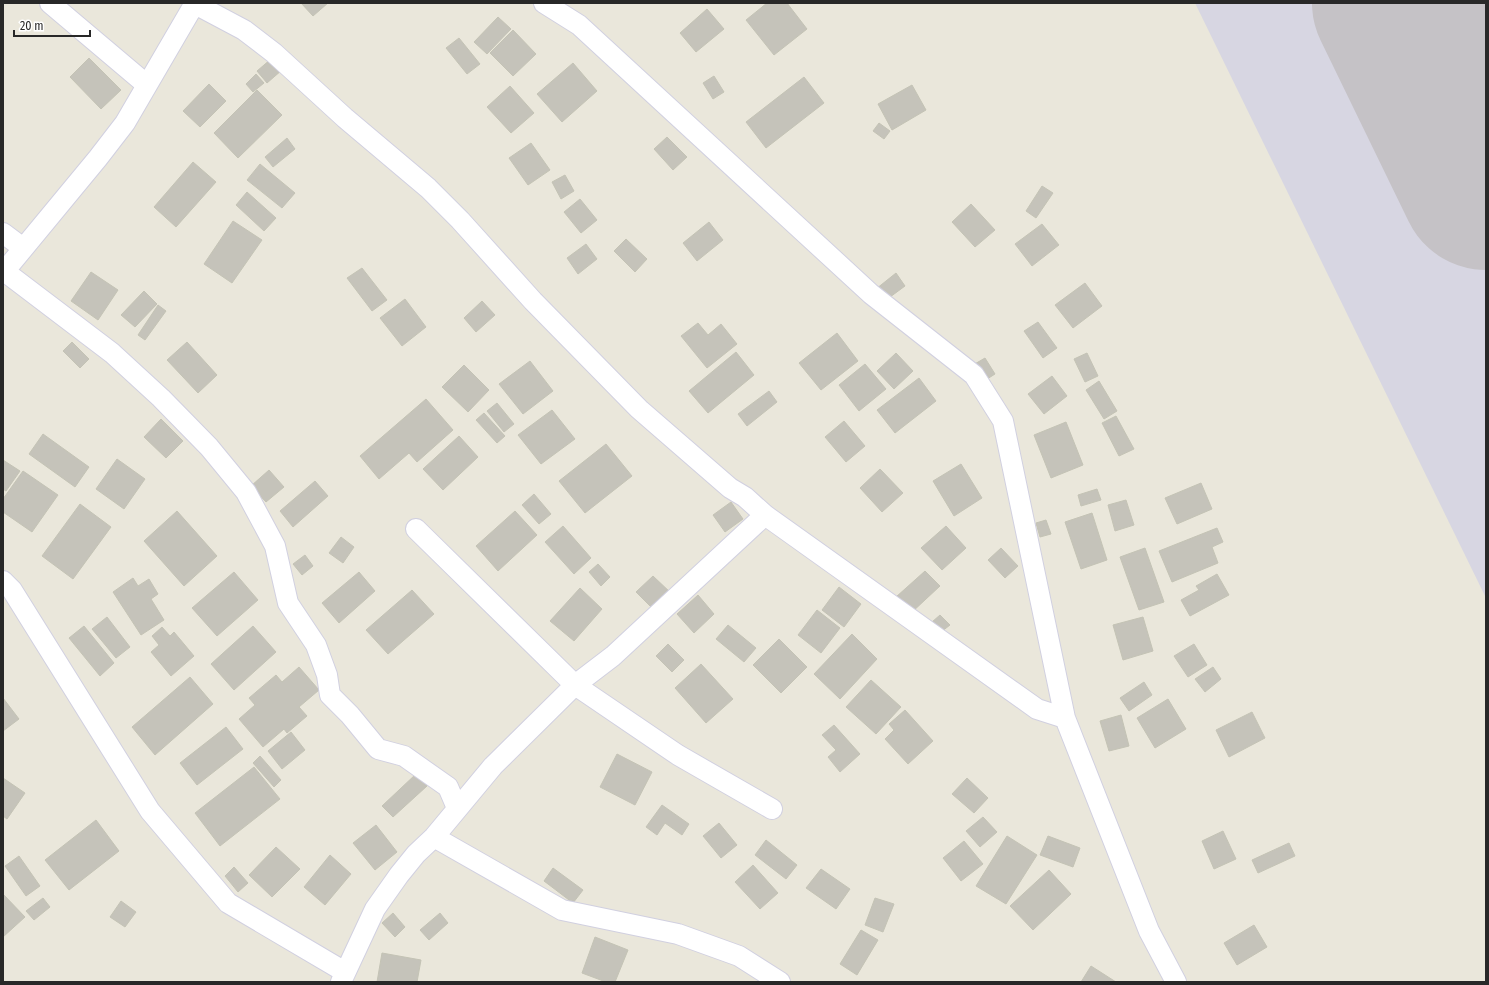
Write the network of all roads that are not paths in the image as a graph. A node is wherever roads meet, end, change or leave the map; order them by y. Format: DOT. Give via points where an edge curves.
graph roads {
  1 [pos="50,3"];
  2 [pos="195,3"];
  3 [pos="544,3"];
  4 [pos="147,85"];
  5 [pos="3,233"];
  6 [pos="23,248"];
  7 [pos="4,272"];
  8 [pos="765,515"];
  9 [pos="416,530"];
  10 [pos="3,581"];
  11 [pos="575,685"];
  12 [pos="1065,718"];
  13 [pos="457,808"];
  14 [pos="772,809"];
  15 [pos="434,837"];
  16 [pos="343,977"];
  17 [pos="780,982"];
  18 [pos="1176,982"];
  1 -- 4 [label="street"];
  2 -- 4 [label="street"];
  2 -- 8 [label="street" via="244,30 274,53 345,118 428,188 533,301 639,409"];
  3 -- 12 [label="street" via="579,24 871,294 974,375 1003,421"];
  4 -- 6 [label="street" via="103,152"];
  5 -- 6 [label="street"];
  6 -- 7 [label="street"];
  7 -- 13 [label="street" via="112,353 210,447 246,492 275,546 288,604 316,645 327,675 330,696 378,748 404,756 448,787"];
  8 -- 11 [label="street" via="613,656"];
  8 -- 12 [label="street" via="1037,709"];
  9 -- 11 [label="street"];
  10 -- 16 [label="street" via="12,590 150,811 228,903"];
  11 -- 13 [label="street" via="493,766"];
  11 -- 14 [label="street" via="678,755"];
  12 -- 18 [label="street" via="1149,931"];
  13 -- 15 [label="street"];
  15 -- 16 [label="street" via="416,854 375,909"];
  15 -- 17 [label="street" via="562,910 678,934 739,956"];
}
